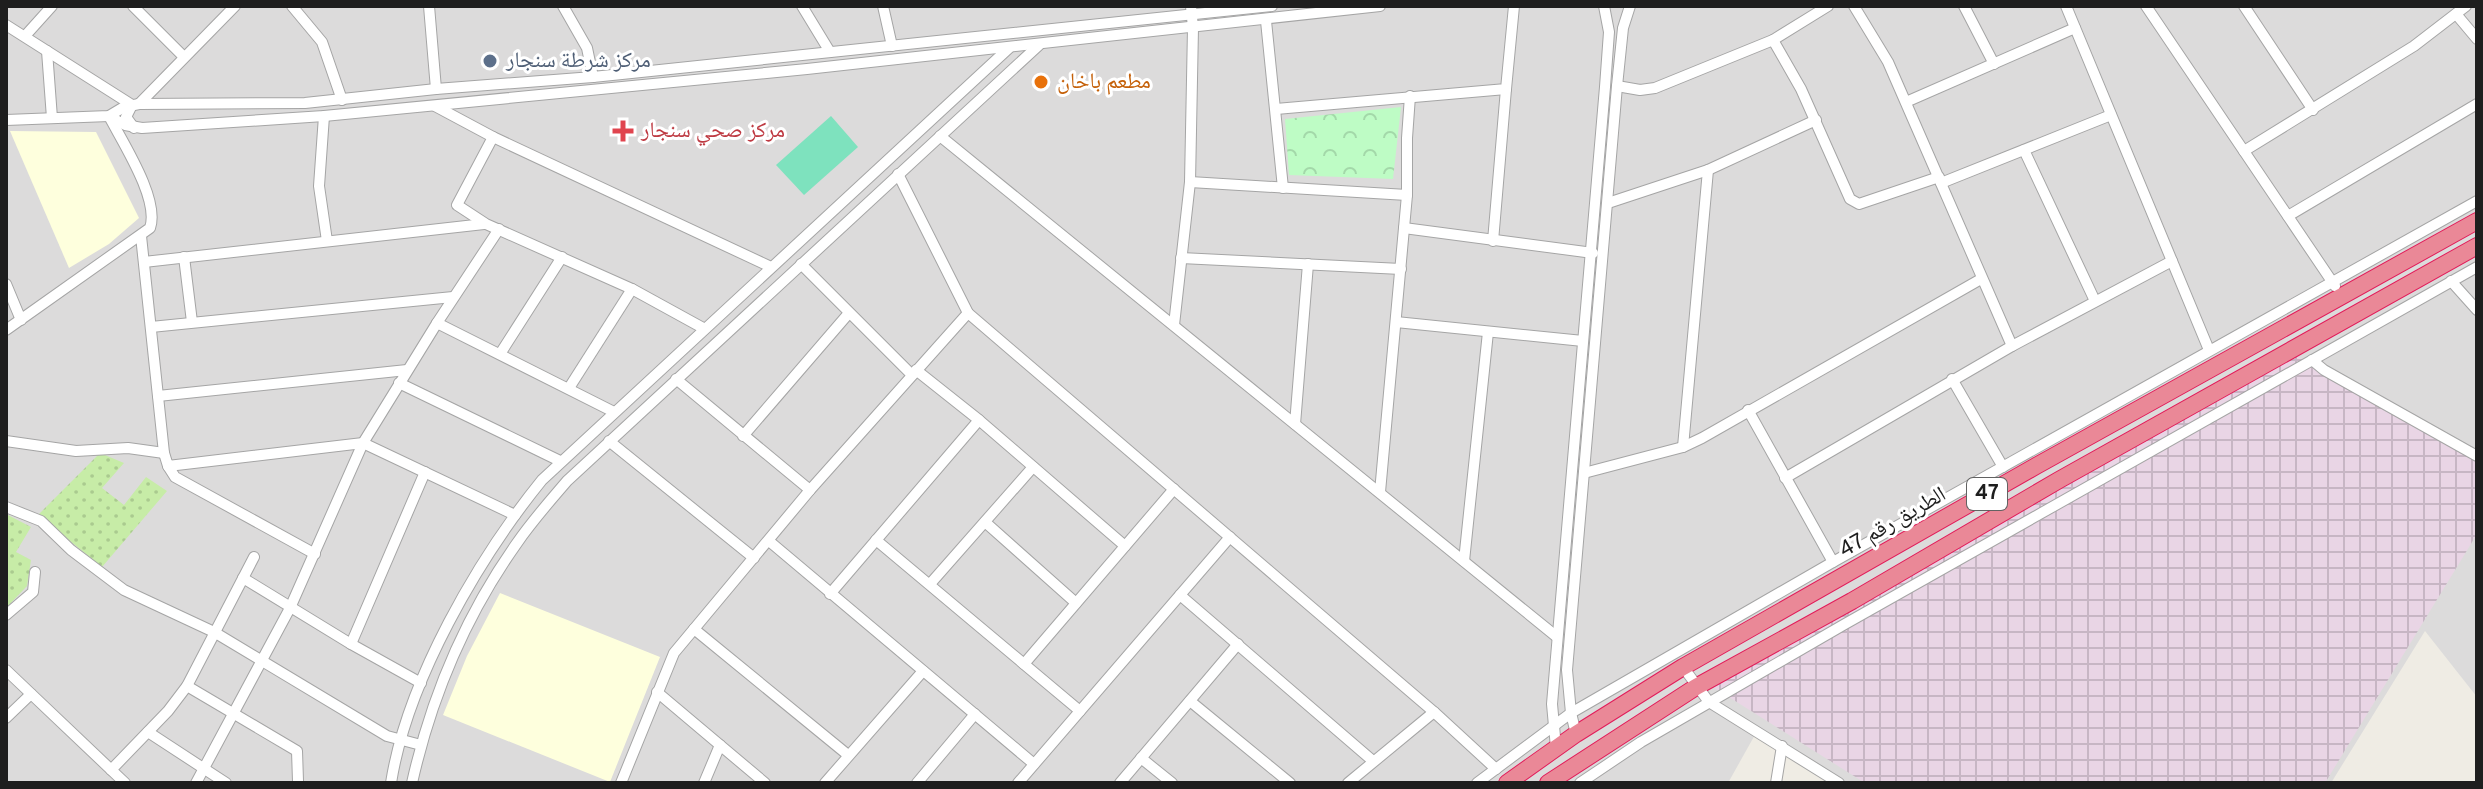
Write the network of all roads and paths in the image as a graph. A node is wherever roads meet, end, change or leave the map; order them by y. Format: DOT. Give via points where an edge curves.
graph roads {
  1 [pos="52,6"];
  2 [pos="133,6"];
  3 [pos="235,6"];
  4 [pos="292,6"];
  5 [pos="429,6"];
  6 [pos="563,6"];
  7 [pos="802,6"];
  8 [pos="883,6"];
  9 [pos="1272,6"];
  10 [pos="1380,6"];
  11 [pos="1514,6"];
  12 [pos="1604,6"];
  13 [pos="1630,6"];
  14 [pos="1828,6"];
  15 [pos="1854,6"];
  16 [pos="1964,6"];
  17 [pos="2066,6"];
  18 [pos="2146,6"];
  19 [pos="2244,6"];
  20 [pos="2466,6"];
  21 [pos="2456,14"];
  22 [pos="1192,17"];
  23 [pos="1266,21"];
  24 [pos="6,25"];
  25 [pos="2075,28"];
  26 [pos="1012,34"];
  27 [pos="25,36"];
  28 [pos="2477,39"];
  29 [pos="1773,40"];
  30 [pos="1040,44"];
  31 [pos="892,46"];
  32 [pos="1010,47"];
  33 [pos="47,51"];
  34 [pos="830,52"];
  35 [pos="184,57"];
  36 [pos="1994,64"];
  37 [pos="593,77"];
  38 [pos="976,80"];
  39 [pos="1617,86"];
  40 [pos="436,89"];
  41 [pos="1506,89"];
  42 [pos="988,92"];
  43 [pos="1410,96"];
  44 [pos="342,100"];
  45 [pos="1906,102"];
  46 [pos="135,104"];
  47 [pos="2477,104"];
  48 [pos="433,105"];
  49 [pos="1276,109"];
  50 [pos="2313,110"];
  51 [pos="2111,115"];
  52 [pos="109,116"];
  53 [pos="324,116"];
  54 [pos="52,118"];
  55 [pos="6,120"];
  56 [pos="1816,120"];
  57 [pos="134,128"];
  58 [pos="940,136"];
  59 [pos="493,137"];
  60 [pos="2024,150"];
  61 [pos="2244,151"];
  62 [pos="1708,170"];
  63 [pos="898,174"];
  64 [pos="1940,180"];
  65 [pos="1190,182"];
  66 [pos="1283,188"];
  67 [pos="1407,195"];
  68 [pos="2477,201"];
  69 [pos="1608,203"];
  70 [pos="2288,216"];
  71 [pos="2477,221"];
  72 [pos="486,224"];
  73 [pos="1404,228"];
  74 [pos="499,229"];
  75 [pos="141,236"];
  76 [pos="327,241"];
  77 [pos="1493,241"];
  78 [pos="2477,246"];
  79 [pos="1589,252"];
  80 [pos="1604,254"];
  81 [pos="184,257"];
  82 [pos="562,257"];
  83 [pos="1181,258"];
  84 [pos="2172,261"];
  85 [pos="144,262"];
  86 [pos="801,264"];
  87 [pos="1308,264"];
  88 [pos="771,267"];
  89 [pos="2477,267"];
  90 [pos="1401,269"];
  91 [pos="1981,279"];
  92 [pos="2451,281"];
  93 [pos="2332,282"];
  94 [pos="6,284"];
  95 [pos="632,289"];
  96 [pos="453,297"];
  97 [pos="2342,298"];
  98 [pos="2095,301"];
  99 [pos="2476,308"];
  100 [pos="849,313"];
  101 [pos="968,313"];
  102 [pos="21,320"];
  103 [pos="192,322"];
  104 [pos="1396,322"];
  105 [pos="437,323"];
  106 [pos="1174,325"];
  107 [pos="151,327"];
  108 [pos="703,328"];
  109 [pos="6,330"];
  110 [pos="1488,332"];
  111 [pos="2271,337"];
  112 [pos="1583,341"];
  113 [pos="2012,346"];
  114 [pos="2209,350"];
  115 [pos="500,354"];
  116 [pos="2282,354"];
  117 [pos="2312,360"];
  118 [pos="407,370"];
  119 [pos="914,372"];
  120 [pos="676,379"];
  121 [pos="1952,379"];
  122 [pos="399,383"];
  123 [pos="569,388"];
  124 [pos="158,396"];
  125 [pos="1748,410"];
  126 [pos="614,412"];
  127 [pos="979,420"];
  128 [pos="1295,424"];
  129 [pos="743,436"];
  130 [pos="6,441"];
  131 [pos="609,441"];
  132 [pos="363,443"];
  133 [pos="1683,447"];
  134 [pos="164,453"];
  135 [pos="2477,456"];
  136 [pos="560,461"];
  137 [pos="168,466"];
  138 [pos="1033,467"];
  139 [pos="2003,467"];
  140 [pos="425,472"];
  141 [pos="1584,473"];
  142 [pos="1785,478"];
  143 [pos="2059,480"];
  144 [pos="1174,489"];
  145 [pos="810,490"];
  146 [pos="1380,492"];
  147 [pos="2067,498"];
  148 [pos="6,507"];
  149 [pos="515,515"];
  150 [pos="985,522"];
  151 [pos="1230,537"];
  152 [pos="876,540"];
  153 [pos="769,541"];
  154 [pos="1125,546"];
  155 [pos="315,554"];
  156 [pos="254,557"];
  157 [pos="754,558"];
  158 [pos="1464,561"];
  159 [pos="1833,562"];
  160 [pos="35,572"];
  161 [pos="243,578"];
  162 [pos="930,584"];
  163 [pos="830,594"];
  164 [pos="1180,595"];
  165 [pos="1076,603"];
  166 [pos="290,608"];
  167 [pos="6,615"];
  168 [pos="1751,619"];
  169 [pos="694,629"];
  170 [pos="214,632"];
  171 [pos="1557,637"];
  172 [pos="351,644"];
  173 [pos="1238,644"];
  174 [pos="263,661"];
  175 [pos="1024,664"];
  176 [pos="1683,667"];
  177 [pos="6,670"];
  178 [pos="923,671"];
  179 [pos="421,683"];
  180 [pos="187,686"];
  181 [pos="1696,687"];
  182 [pos="657,692"];
  183 [pos="31,694"];
  184 [pos="1190,701"];
  185 [pos="1709,702"];
  186 [pos="1080,711"];
  187 [pos="1434,712"];
  188 [pos="1571,713"];
  189 [pos="975,714"];
  190 [pos="235,715"];
  191 [pos="6,718"];
  192 [pos="1553,726"];
  193 [pos="148,732"];
  194 [pos="1576,734"];
  195 [pos="402,739"];
  196 [pos="421,745"];
  197 [pos="720,745"];
  198 [pos="1782,746"];
  199 [pos="1556,748"];
  200 [pos="848,755"];
  201 [pos="1141,758"];
  202 [pos="1373,761"];
  203 [pos="1034,764"];
  204 [pos="1496,769"];
  205 [pos="111,770"];
  206 [pos="204,770"];
  207 [pos="298,781"];
  208 [pos="125,783"];
  209 [pos="196,783"];
  210 [pos="226,783"];
  211 [pos="391,783"];
  212 [pos="412,783"];
  213 [pos="621,783"];
  214 [pos="704,783"];
  215 [pos="765,783"];
  216 [pos="825,783"];
  217 [pos="917,783"];
  218 [pos="1018,783"];
  219 [pos="1120,783"];
  220 [pos="1172,783"];
  221 [pos="1290,783"];
  222 [pos="1348,783"];
  223 [pos="1477,783"];
  224 [pos="1507,783"];
  225 [pos="1548,783"];
  226 [pos="1580,783"];
  227 [pos="1776,783"];
  228 [pos="1839,783"];
  1 -- 27 [label="street"];
  2 -- 35 [label="street"];
  3 -- 35 [label="street"];
  4 -- 44 [label="street" via="322,42"];
  5 -- 40 [label="street"];
  6 -- 37 [label="street" via="587,48"];
  7 -- 34 [label="street"];
  8 -- 31 [label="street"];
  9 -- 22 [label="street"];
  10 -- 23 [label="street"];
  11 -- 41 [label="street"];
  12 -- 79 [label="street" via="1609,32"];
  13 -- 39 [label="street"];
  14 -- 29 [label="street"];
  15 -- 45 [label="street"];
  16 -- 36 [label="street"];
  17 -- 25 [label="street"];
  18 -- 61 [label="street"];
  19 -- 50 [label="street"];
  20 -- 21 [label="street"];
  21 -- 28 [label="street"];
  21 -- 50 [label="street"];
  22 -- 23 [label="street"];
  22 -- 26 [label="street"];
  22 -- 30 [label="street"];
  22 -- 65 [label="street"];
  23 -- 49 [label="street"];
  24 -- 27 [label="street"];
  25 -- 36 [label="street"];
  25 -- 51 [label="street"];
  26 -- 31 [label="street"];
  26 -- 32 [label="street"];
  27 -- 33 [label="street"];
  29 -- 39 [label="street" via="1655,88"];
  29 -- 56 [label="street"];
  30 -- 32 [label="street"];
  30 -- 42 [label="street"];
  31 -- 34 [label="street"];
  32 -- 38 [label="street"];
  32 -- 48 [label="street"];
  33 -- 46 [label="street"];
  33 -- 54 [label="street"];
  34 -- 37 [label="street"];
  35 -- 46 [label="street"];
  36 -- 45 [label="street"];
  37 -- 40 [label="street"];
  38 -- 42 [label="street"];
  38 -- 88 [label="street"];
  39 -- 69 [label="street"];
  40 -- 44 [label="street"];
  41 -- 43 [label="street"];
  41 -- 77 [label="street"];
  42 -- 58 [label="street"];
  43 -- 49 [label="street"];
  43 -- 67 [label="street"];
  44 -- 46 [label="street"];
  45 -- 64 [label="street"];
  46 -- 52 [label="street"];
  46 -- 57 [label="street" via="126,117"];
  47 -- 70 [label="street"];
  48 -- 53 [label="street"];
  48 -- 59 [label="street"];
  49 -- 66 [label="street"];
  50 -- 61 [label="street"];
  51 -- 60 [label="street"];
  51 -- 84 [label="street"];
  52 -- 54 [label="street"];
  52 -- 57 [label="street"];
  52 -- 75 [label="street" via="152,209 151,224"];
  53 -- 57 [label="street"];
  53 -- 76 [label="street" via="319,186"];
  54 -- 55 [label="street"];
  56 -- 62 [label="street"];
  56 -- 64 [label="street" via="1854,203"];
  58 -- 63 [label="street"];
  58 -- 106 [label="street"];
  59 -- 72 [label="street" via="457,205"];
  59 -- 88 [label="street"];
  60 -- 64 [label="street"];
  60 -- 98 [label="street"];
  61 -- 70 [label="street"];
  62 -- 69 [label="street"];
  62 -- 133 [label="street"];
  63 -- 86 [label="street"];
  63 -- 101 [label="street"];
  64 -- 91 [label="street"];
  65 -- 66 [label="street"];
  65 -- 83 [label="street"];
  66 -- 67 [label="street"];
  67 -- 73 [label="street"];
  68 -- 93 [label="street"];
  69 -- 80 [label="street"];
  70 -- 93 [label="street"];
  71 -- 97 [label="highway, الطريق رقم 47 / 47"];
  72 -- 74 [label="street"];
  72 -- 76 [label="street"];
  73 -- 77 [label="street"];
  73 -- 90 [label="street"];
  74 -- 82 [label="street"];
  74 -- 96 [label="street"];
  75 -- 85 [label="street"];
  75 -- 102 [label="street"];
  76 -- 81 [label="street"];
  77 -- 79 [label="street"];
  78 -- 116 [label="highway, 47"];
  79 -- 80 [label="street"];
  79 -- 112 [label="street"];
  80 -- 141 [label="street"];
  81 -- 85 [label="street"];
  81 -- 103 [label="street"];
  82 -- 95 [label="street"];
  82 -- 115 [label="street"];
  83 -- 87 [label="street"];
  83 -- 106 [label="street"];
  84 -- 98 [label="street"];
  84 -- 114 [label="street"];
  85 -- 107 [label="street"];
  86 -- 100 [label="street"];
  86 -- 120 [label="street"];
  87 -- 90 [label="street"];
  87 -- 128 [label="street"];
  88 -- 108 [label="street"];
  89 -- 92 [label="street"];
  90 -- 104 [label="street"];
  91 -- 113 [label="street"];
  91 -- 125 [label="street"];
  92 -- 99 [label="street"];
  92 -- 117 [label="street"];
  93 -- 97 [label="street"];
  93 -- 114 [label="street"];
  94 -- 102 [label="street"];
  95 -- 108 [label="street"];
  95 -- 123 [label="street"];
  96 -- 103 [label="street"];
  96 -- 105 [label="street"];
  97 -- 111 [label="highway, الطريق رقم 47 / 47"];
  98 -- 113 [label="street"];
  100 -- 119 [label="street"];
  100 -- 129 [label="street"];
  101 -- 119 [label="street"];
  101 -- 144 [label="street"];
  102 -- 109 [label="street"];
  103 -- 107 [label="street"];
  104 -- 110 [label="street"];
  104 -- 146 [label="street"];
  105 -- 115 [label="street"];
  105 -- 118 [label="street"];
  106 -- 128 [label="street"];
  107 -- 124 [label="street"];
  108 -- 126 [label="street"];
  110 -- 112 [label="street"];
  110 -- 158 [label="street"];
  111 -- 116 [label="highway"];
  111 -- 168 [label="highway, الطريق رقم 47 / 47"];
  112 -- 171 [label="street"];
  113 -- 121 [label="street"];
  114 -- 139 [label="street"];
  115 -- 123 [label="street"];
  116 -- 143 [label="highway, 47"];
  117 -- 135 [label="street"];
  117 -- 147 [label="street"];
  118 -- 122 [label="street"];
  118 -- 124 [label="street"];
  119 -- 127 [label="street"];
  119 -- 145 [label="street"];
  120 -- 129 [label="street"];
  120 -- 131 [label="street"];
  121 -- 139 [label="street"];
  121 -- 142 [label="street"];
  122 -- 132 [label="street"];
  122 -- 136 [label="street"];
  123 -- 126 [label="street"];
  124 -- 134 [label="street"];
  125 -- 133 [label="street"];
  125 -- 142 [label="street"];
  126 -- 136 [label="street"];
  127 -- 138 [label="street"];
  127 -- 152 [label="street"];
  128 -- 146 [label="street"];
  129 -- 145 [label="street"];
  130 -- 134 [label="street" via="76,451 128,448"];
  131 -- 157 [label="street"];
  131 -- 196 [label="street" via="567,481 488,588 438,691"];
  132 -- 137 [label="street"];
  132 -- 140 [label="street"];
  132 -- 155 [label="street"];
  133 -- 141 [label="street"];
  134 -- 137 [label="street"];
  136 -- 149 [label="street"];
  137 -- 155 [label="street" via="175,477"];
  138 -- 150 [label="street"];
  138 -- 154 [label="street"];
  139 -- 159 [label="street"];
  140 -- 149 [label="street"];
  140 -- 172 [label="street"];
  141 -- 188 [label="street" via="1567,670"];
  142 -- 159 [label="street"];
  143 -- 147 [label="highway"];
  143 -- 181 [label="highway, 47"];
  144 -- 151 [label="street"];
  144 -- 154 [label="street"];
  145 -- 153 [label="street"];
  146 -- 158 [label="street"];
  147 -- 185 [label="street"];
  148 -- 170 [label="street" via="41,521 124,590"];
  149 -- 179 [label="street" via="472,581"];
  150 -- 162 [label="street"];
  150 -- 165 [label="street"];
  151 -- 164 [label="street"];
  151 -- 187 [label="street"];
  152 -- 162 [label="street"];
  152 -- 163 [label="street"];
  153 -- 157 [label="street"];
  153 -- 163 [label="street"];
  154 -- 165 [label="street"];
  155 -- 166 [label="street"];
  156 -- 161 [label="street"];
  157 -- 169 [label="street"];
  158 -- 171 [label="street"];
  159 -- 168 [label="street"];
  160 -- 167 [label="street" via="33,592"];
  161 -- 166 [label="street"];
  161 -- 170 [label="street"];
  162 -- 175 [label="street"];
  163 -- 178 [label="street"];
  164 -- 173 [label="street"];
  164 -- 186 [label="street"];
  165 -- 175 [label="street"];
  166 -- 172 [label="street"];
  166 -- 174 [label="street"];
  168 -- 176 [label="highway, الطريق رقم 47 / 47"];
  168 -- 188 [label="street"];
  169 -- 182 [label="street" via="671,658"];
  169 -- 200 [label="street"];
  170 -- 174 [label="street"];
  170 -- 180 [label="street"];
  171 -- 192 [label="street"];
  172 -- 179 [label="street"];
  173 -- 184 [label="street"];
  173 -- 202 [label="street"];
  174 -- 190 [label="street"];
  174 -- 195 [label="street" via="387,736"];
  175 -- 186 [label="street"];
  176 -- 181 [label="street"];
  176 -- 194 [label="highway, الطريق رقم 47 / 47"];
  177 -- 183 [label="street"];
  178 -- 189 [label="street"];
  178 -- 200 [label="street"];
  179 -- 195 [label="street"];
  180 -- 190 [label="street"];
  180 -- 193 [label="street"];
  181 -- 185 [label="street"];
  181 -- 225 [label="highway, 47"];
  182 -- 197 [label="street"];
  182 -- 213 [label="street"];
  183 -- 191 [label="street"];
  183 -- 205 [label="street"];
  184 -- 201 [label="street"];
  184 -- 221 [label="street"];
  185 -- 198 [label="street"];
  185 -- 226 [label="street"];
  186 -- 203 [label="street"];
  187 -- 202 [label="street"];
  187 -- 204 [label="street"];
  188 -- 192 [label="street"];
  188 -- 194 [label="street"];
  189 -- 203 [label="street"];
  189 -- 217 [label="street"];
  190 -- 206 [label="street"];
  190 -- 207 [label="street" via="297,751"];
  192 -- 199 [label="street"];
  192 -- 204 [label="street"];
  193 -- 205 [label="street"];
  193 -- 206 [label="street"];
  194 -- 199 [label="highway, الطريق رقم 47 / 47"];
  195 -- 196 [label="street"];
  195 -- 211 [label="street"];
  196 -- 212 [label="street"];
  197 -- 214 [label="street"];
  197 -- 215 [label="street"];
  198 -- 227 [label="street"];
  198 -- 228 [label="street"];
  199 -- 224 [label="highway, الطريق رقم 47 / 47"];
  200 -- 216 [label="street"];
  201 -- 219 [label="street"];
  201 -- 220 [label="street"];
  202 -- 222 [label="street"];
  203 -- 218 [label="street"];
  204 -- 223 [label="street"];
  205 -- 208 [label="street"];
  206 -- 209 [label="street"];
  206 -- 210 [label="street"];
}
